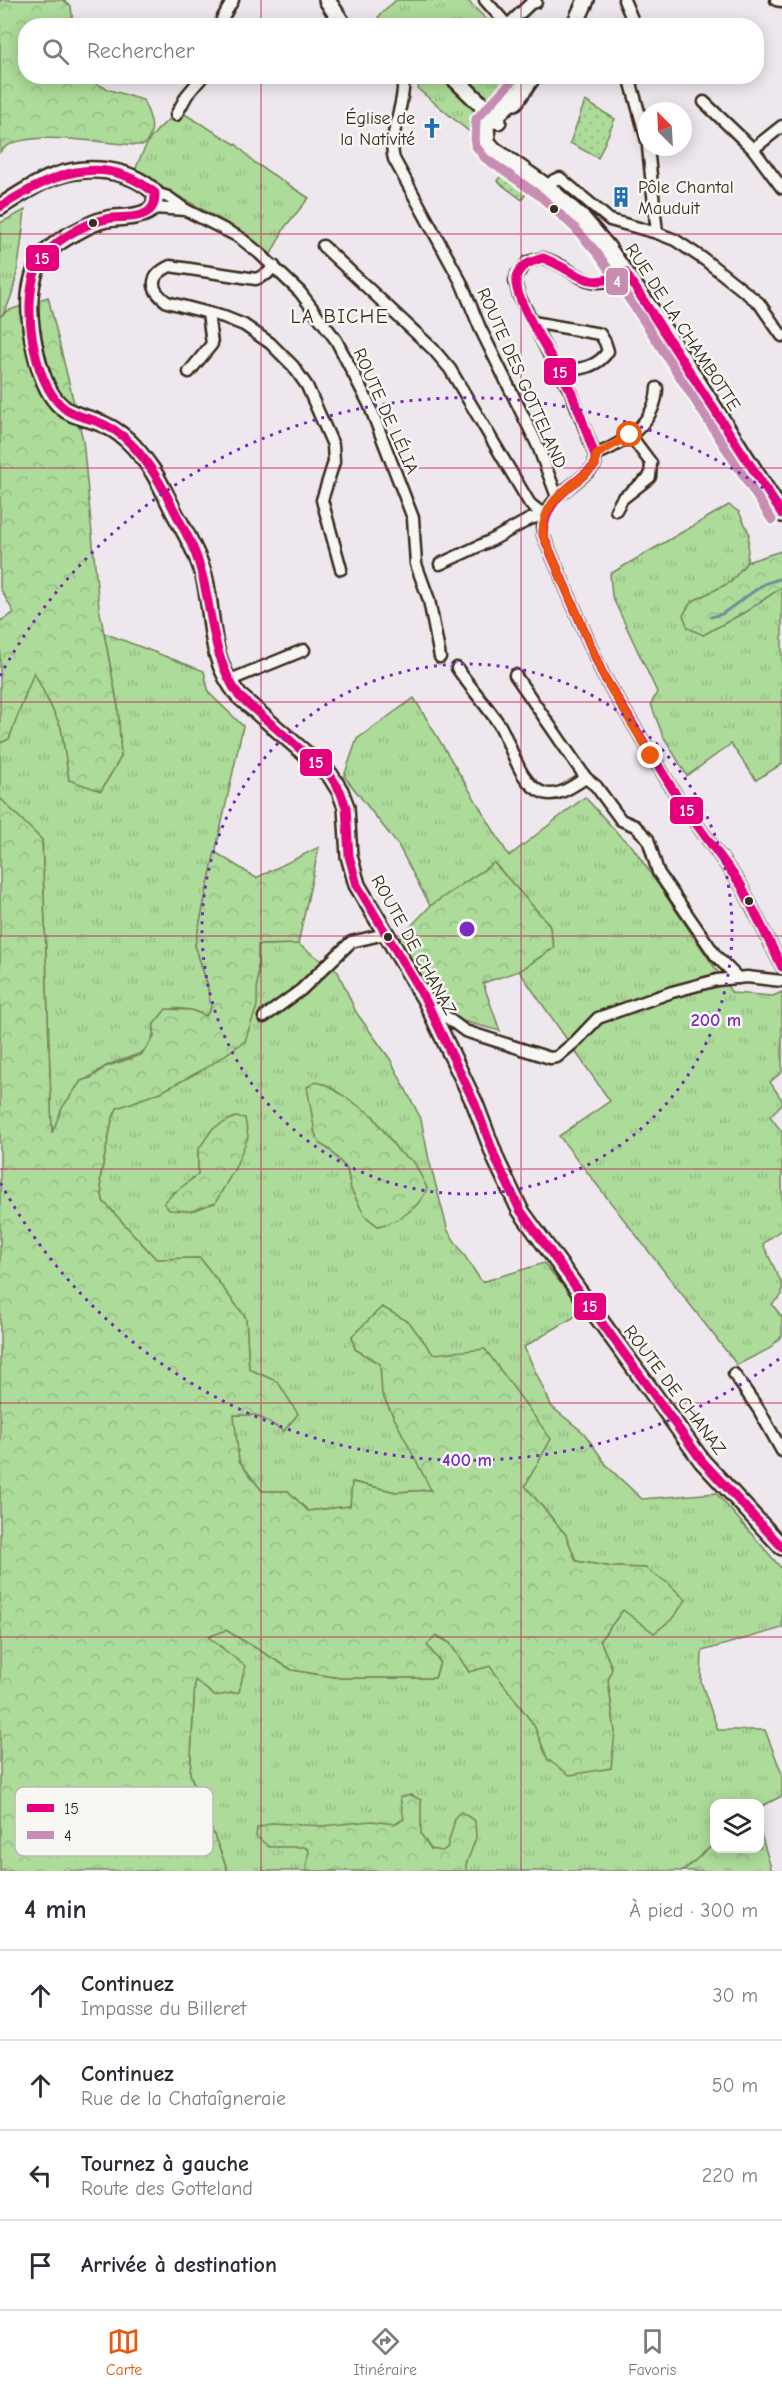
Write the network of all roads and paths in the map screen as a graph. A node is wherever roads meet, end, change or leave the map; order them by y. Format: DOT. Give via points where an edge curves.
graph roads {
  1 [pos="233,0"];
  2 [pos="327,0"];
  3 [pos="485,0"];
  4 [pos="586,0"];
  5 [pos="624,0"];
  6 [pos="776,0"];
  7 [pos="536,2"];
  8 [pos="782,2"];
  9 [pos="223,18"];
  10 [pos="339,18"];
  11 [pos="502,18"];
  12 [pos="515,18"];
  13 [pos="577,18"];
  14 [pos="632,18"];
  15 [pos="197,84"];
  16 [pos="404,84"];
  17 [pos="460,84"];
  18 [pos="527,84"];
  19 [pos="631,84"];
  20 [pos="704,102"];
  21 [pos="638,108"];
  22 [pos="176,115"];
  23 [pos="495,119"];
  24 [pos="782,126"];
  25 [pos="753,149"];
  26 [pos="649,156"];
  27 [pos="547,187"];
  28 [pos="782,188"];
  29 [pos="154,201"];
  30 [pos="0,207"];
  31 [pos="657,233"];
  32 [pos="323,246"];
  33 [pos="274,266"];
  34 [pos="625,272"];
  35 [pos="208,313"];
  36 [pos="533,321"];
  37 [pos="782,336"];
  38 [pos="189,372"];
  39 [pos="558,372"];
  40 [pos="657,388"];
  41 [pos="630,435"];
  42 [pos="596,455"];
  43 [pos="557,497"];
  44 [pos="616,510"];
  45 [pos="782,514"];
  46 [pos="544,515"];
  47 [pos="440,564"];
  48 [pos="341,569"];
  49 [pos="304,650"];
  50 [pos="440,657"];
  51 [pos="457,668"];
  52 [pos="515,675"];
  53 [pos="228,681"];
  54 [pos="586,778"];
  55 [pos="385,934"];
  56 [pos="782,967"];
  57 [pos="738,978"];
  58 [pos="782,981"];
  59 [pos="426,1001"];
  60 [pos="264,1017"];
  61 [pos="734,1374"];
  62 [pos="782,1451"];
  63 [pos="782,1547"];
  1 -- 9 [label="street"];
  2 -- 10 [label="street"];
  3 -- 11 [label="street"];
  4 -- 13 [label="street"];
  5 -- 14 [label="street"];
  6 -- 8 [label="street"];
  7 -- 12 [label="street"];
  15 -- 22 [label="street"];
  16 -- 43 [label="street, ROUTE DES GOTTELAND" via="392,143 394,159 461,282 538,447"];
  17 -- 23 [label="street"];
  18 -- 23 [label="street"];
  19 -- 21 [label="street"];
  20 -- 25 [label="street"];
  23 -- 27 [label="street, RUE DE LA CHAMBOTTE" via="486,125 487,142"];
  24 -- 25 [label="street"];
  25 -- 28 [label="street"];
  26 -- 31 [label="street"];
  27 -- 31 [label="street" via="560,178 610,220"];
  27 -- 34 [label="street, RUE DE LA CHAMBOTTE" via="584,220"];
  29 -- 30 [label="street" via="136,179 102,170 56,176"];
  29 -- 33 [label="street, ROUTE DE LÉLIA" via="168,197 239,237"];
  29 -- 53 [label="street, ROUTE DE CHANAZ" via="146,213 96,222 44,253 32,280 30,298 36,353 57,402 71,413 122,434 153,473 197,555 204,577 213,645"];
  31 -- 37 [label="street" via="682,245 738,285 759,303"];
  32 -- 46 [label="street" via="450,369 530,504"];
  33 -- 35 [label="street" via="255,279 170,266 159,271 154,278 159,297"];
  33 -- 50 [label="street, ROUTE DE LÉLIA" via="300,292 336,340 369,404 412,518 416,564 429,600"];
  34 -- 36 [label="street" via="612,280 595,283 543,258 528,262 515,281"];
  34 -- 45 [label="street, RUE DE LA CHAMBOTTE"];
  35 -- 38 [label="street" via="212,344"];
  35 -- 48 [label="street" via="244,325 270,343 307,386 333,445 334,462 322,500"];
  36 -- 39 [label="street"];
  36 -- 39 [label="street" via="590,330 600,333 605,342 608,351 594,365"];
  39 -- 42 [label="street" via="576,403"];
  40 -- 41 [label="street" via="657,402 651,413"];
  41 -- 42 [label="street"];
  41 -- 44 [label="street" via="651,463 650,477"];
  42 -- 43 [label="street" via="595,465"];
  43 -- 46 [label="street, ROUTE DES GOTTELAND"];
  46 -- 47 [label="street"];
  46 -- 56 [label="street" via="546,546 603,675 681,803 741,885"];
  49 -- 53 [label="street"];
  51 -- 54 [label="street" via="499,725 534,787 544,793 560,793"];
  52 -- 54 [label="street"];
  53 -- 55 [label="street, ROUTE DE CHANAZ" via="239,696 336,783 346,807 353,873"];
  54 -- 57 [label="street" via="621,820 635,826 648,839 658,872 716,956"];
  55 -- 59 [label="street, ROUTE DE CHANAZ"];
  55 -- 60 [label="street" via="351,942 302,990"];
  57 -- 58 [label="street"];
  57 -- 59 [label="street" via="672,992 598,1018 557,1057 550,1058 465,1031"];
  59 -- 63 [label="street, ROUTE DE CHANAZ" via="520,1210 696,1454"];
  61 -- 62 [label="street"];
}
